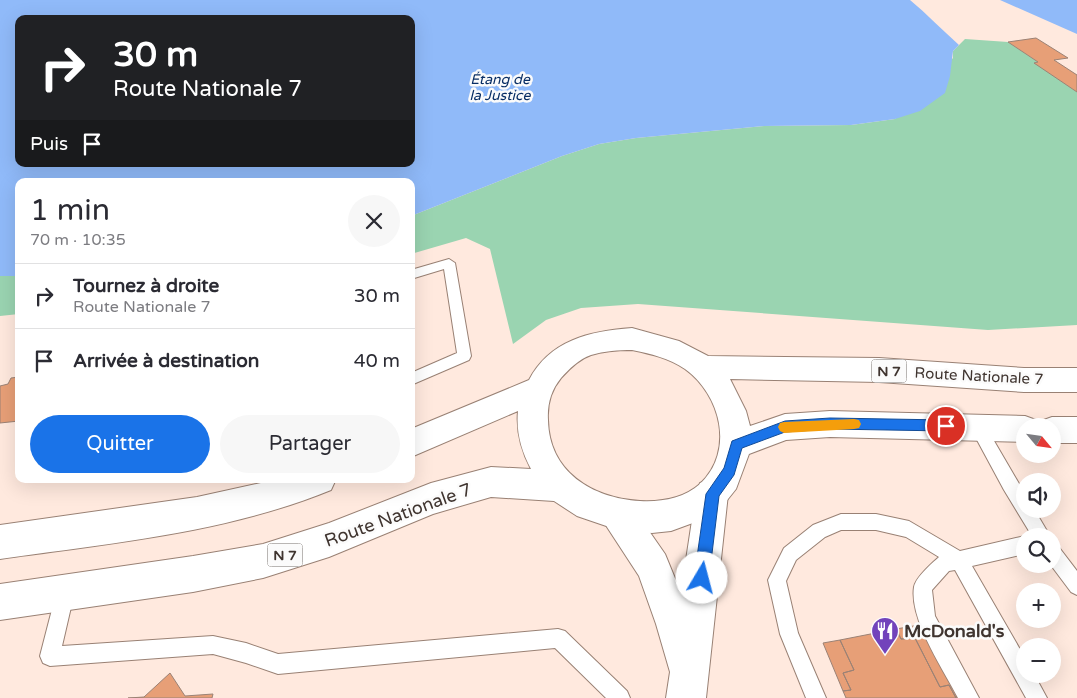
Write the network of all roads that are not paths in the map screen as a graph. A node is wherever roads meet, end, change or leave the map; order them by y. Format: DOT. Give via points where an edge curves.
graph roads {
  1 [pos="415,274"];
  2 [pos="702,367"];
  3 [pos="415,377"];
  4 [pos="1077,380"];
  5 [pos="538,389"];
  6 [pos="978,426"];
  7 [pos="1016,428"];
  8 [pos="1061,430"];
  9 [pos="1077,430"];
  10 [pos="415,441"];
  11 [pos="737,445"];
  12 [pos="310,483"];
  13 [pos="560,486"];
  14 [pos="712,494"];
  15 [pos="619,516"];
  16 [pos="1037,528"];
  17 [pos="0,542"];
  18 [pos="1016,547"];
  19 [pos="959,560"];
  20 [pos="1061,564"];
  21 [pos="1077,586"];
  22 [pos="66,592"];
  23 [pos="0,602"];
  24 [pos="687,687"];
  25 [pos="620,698"];
  26 [pos="816,698"];
  27 [pos="970,698"];
  28 [pos="1037,698"];
  1 -- 3 [label="lane" via="449,263 464,356"];
  2 -- 4 [label="main road, Route Nationale 7 / N 7" via="879,370 1024,380"];
  2 -- 5 [label="main road" via="659,344 632,339 606,340 578,349 554,366"];
  2 -- 11 [label="main road" via="722,389 734,416"];
  5 -- 10 [label="main road"];
  5 -- 13 [label="main road" via="532,412 533,437 542,463"];
  6 -- 7 [label="main road"];
  6 -- 11 [label="main road" via="830,424 785,427"];
  6 -- 16 [label="lane"];
  8 -- 9 [label="main road"];
  11 -- 14 [label="main road" via="729,471"];
  12 -- 17 [label="main road" via="252,502 193,514"];
  13 -- 15 [label="main road" via="584,504"];
  13 -- 22 [label="main road, Route Nationale 7 / N 7" via="492,482 431,499 329,540 263,561"];
  14 -- 15 [label="main road" via="686,511 659,518"];
  14 -- 24 [label="main road"];
  15 -- 24 [label="main road" via="652,566 675,624"];
  18 -- 19 [label="lane"];
  19 -- 26 [label="lane" via="909,529 876,522 841,522 819,531 790,554 778,580 790,634"];
  19 -- 27 [label="lane" via="944,564 923,588 926,618"];
  19 -- 28 [label="lane"];
  20 -- 21 [label="lane"];
  22 -- 23 [label="main road, Route Nationale 7 / N 7"];
  22 -- 25 [label="lane" via="50,656 212,645 278,664 558,638"];
}
